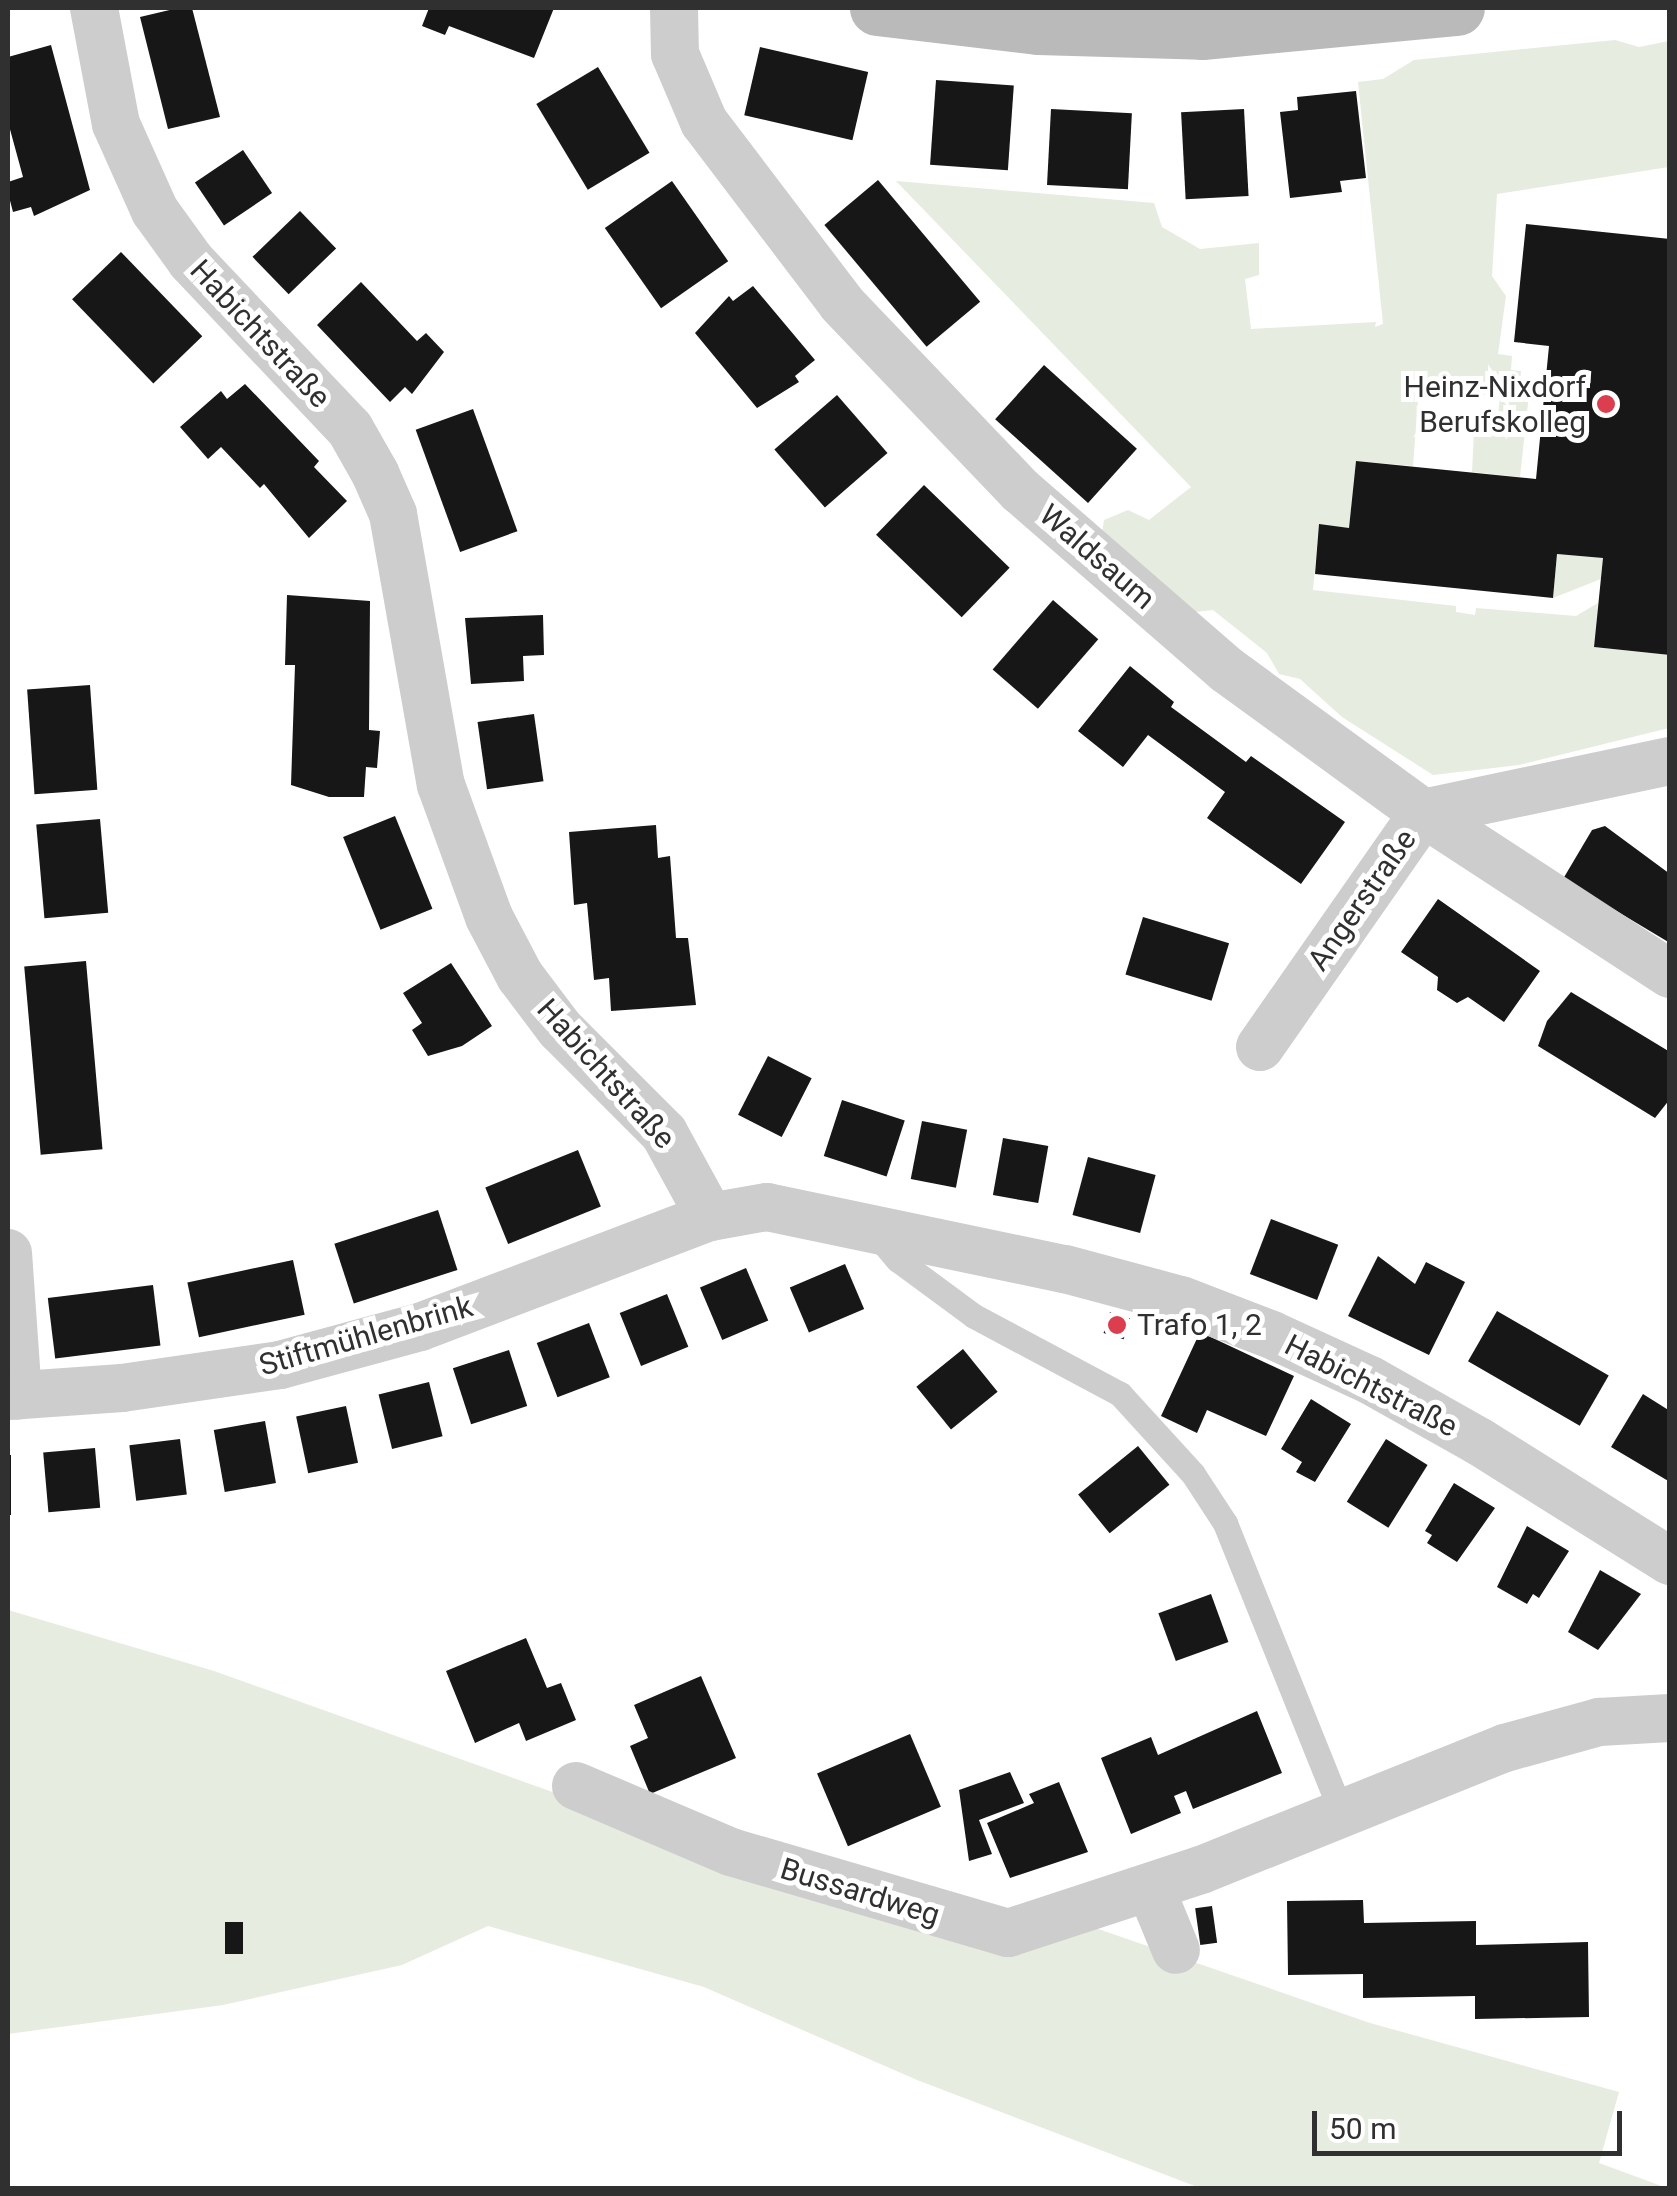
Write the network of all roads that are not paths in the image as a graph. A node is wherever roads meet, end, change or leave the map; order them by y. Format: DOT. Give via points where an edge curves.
graph roads {
  1 [pos="94,8"];
  2 [pos="674,8"];
  3 [pos="876,8"];
  4 [pos="1433,10"];
  5 [pos="1670,761"];
  6 [pos="1423,813"];
  7 [pos="1670,974"];
  8 [pos="1260,1048"];
  9 [pos="710,1217"];
  10 [pos="872,1229"];
  11 [pos="8,1253"];
  12 [pos="13,1396"];
  13 [pos="1670,1560"];
  14 [pos="1670,1718"];
  15 [pos="576,1786"];
  16 [pos="1341,1811"];
  17 [pos="1150,1887"];
  18 [pos="1176,1950"];
  1 -- 9 [label="street, Habichtstraße" via="116,124 155,212 191,261 350,429 393,514 441,785 489,917 520,976 560,1029 664,1133"];
  2 -- 6 [label="street, Waldsaum" via="675,54 704,122 842,304 1021,492 1228,670"];
  3 -- 4 [label="main road" via="1038,27 1202,32"];
  5 -- 6 [label="street, Angerstraße"];
  6 -- 7 [label="street, Waldsaum"];
  6 -- 8 [label="street, Angerstraße"];
  9 -- 10 [label="street, Habichtstraße" via="767,1207"];
  9 -- 12 [label="street, Stiftmühlenbrink" via="420,1328 280,1365"];
  10 -- 13 [label="street, Habichtstraße" via="1098,1278 1272,1335 1433,1415"];
  10 -- 16 [label="lane" via="898,1260 974,1316 1120,1394 1193,1474 1225,1523"];
  11 -- 12 [label="street"];
  14 -- 16 [label="street, Bussardweg" via="1598,1722 1506,1748"];
  15 -- 17 [label="street, Bussardweg" via="731,1852 983,1931 1008,1934"];
  16 -- 17 [label="street, Bussardweg"];
  17 -- 18 [label="street"];
}
